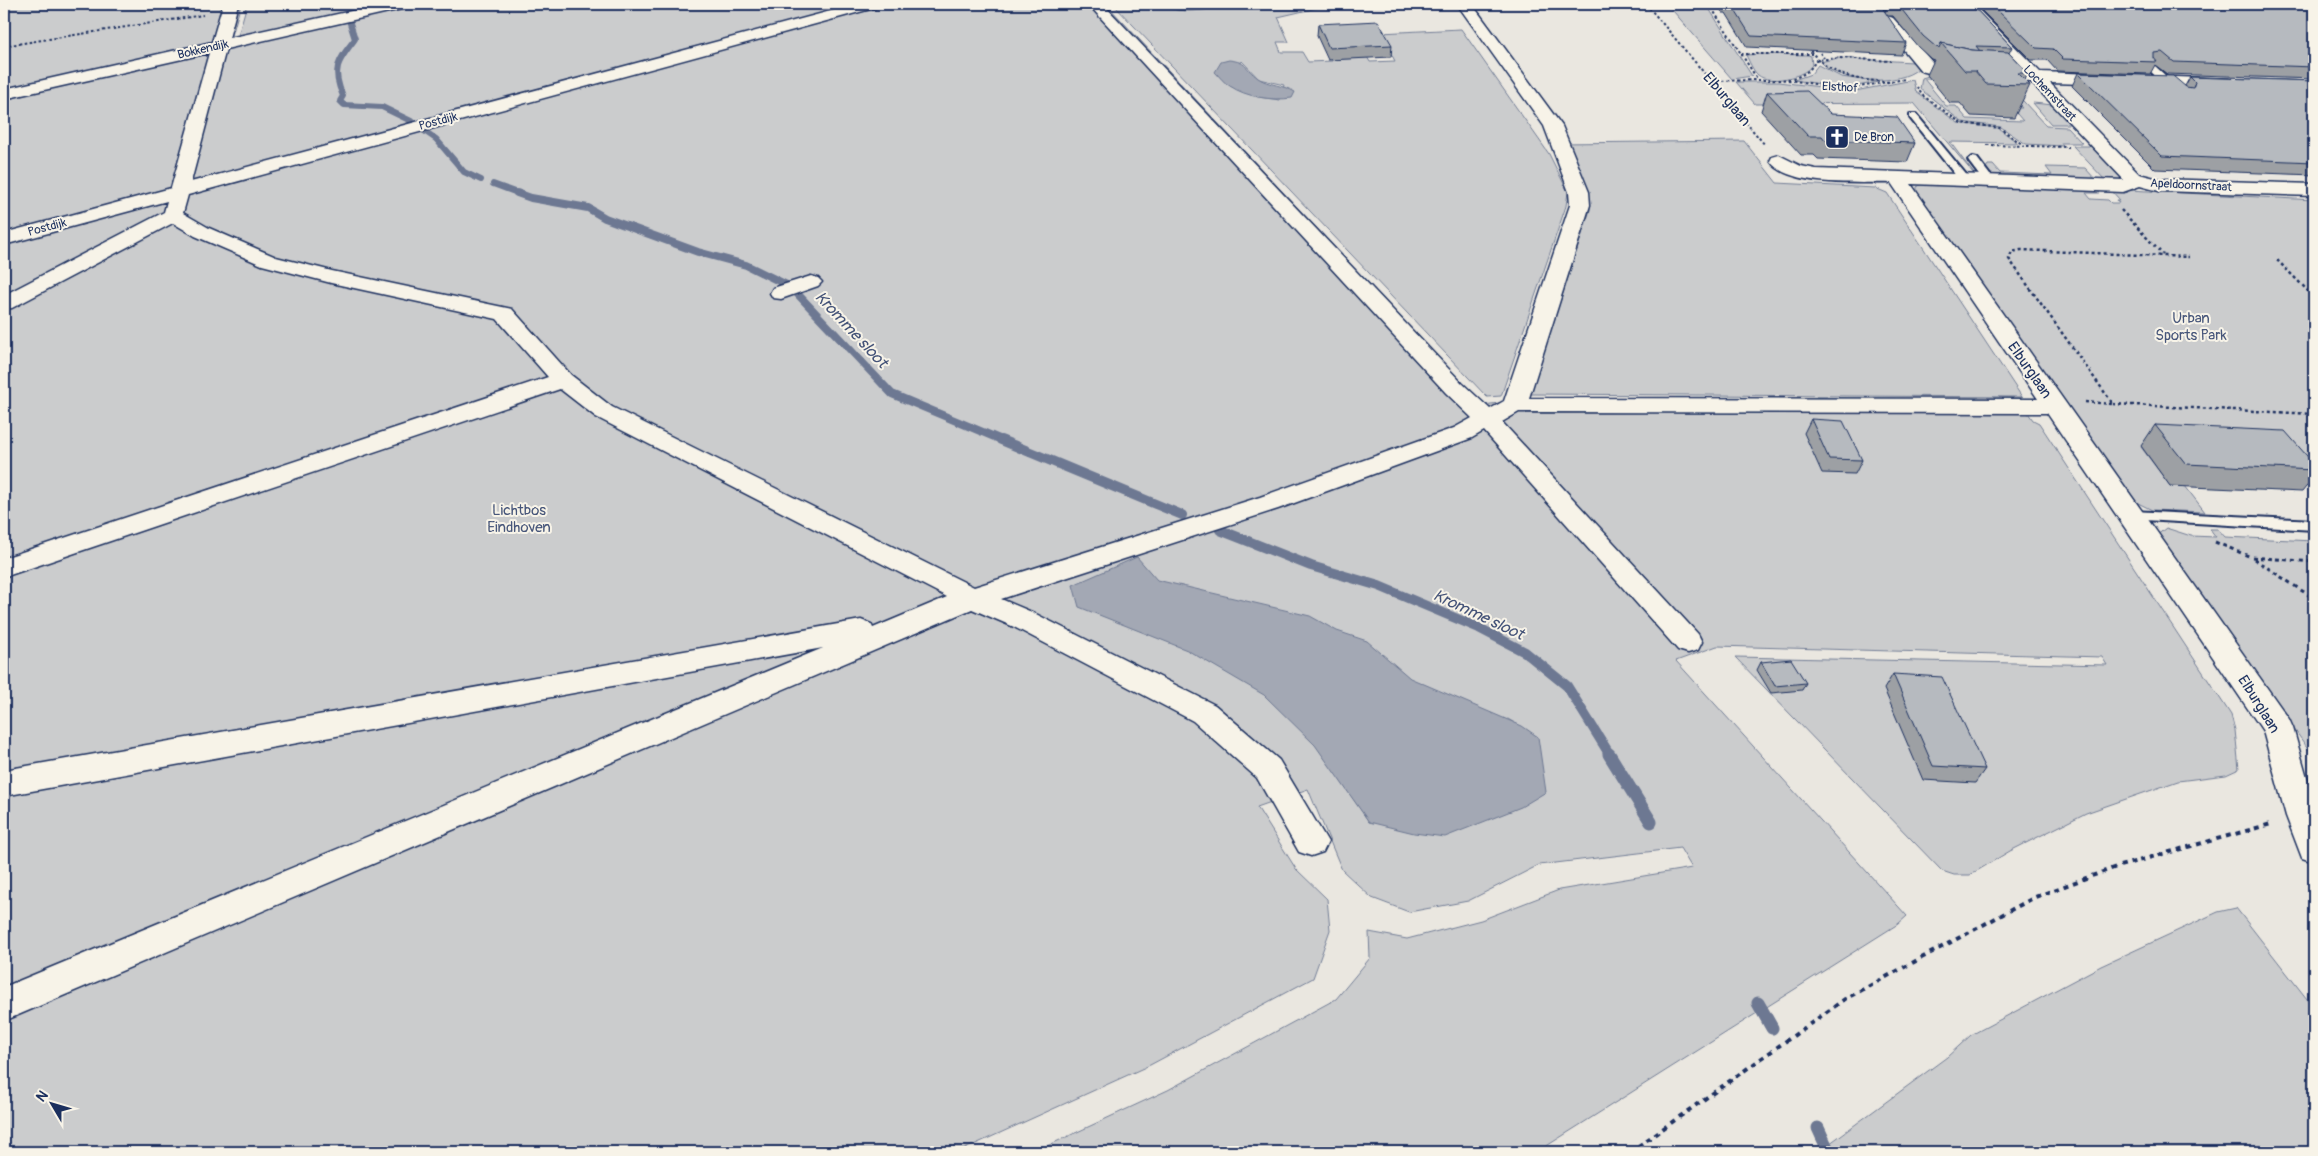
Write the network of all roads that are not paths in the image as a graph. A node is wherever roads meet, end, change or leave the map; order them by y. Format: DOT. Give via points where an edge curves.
graph roads {
  1 [pos="402,4"];
  2 [pos="873,4"];
  3 [pos="1095,4"];
  4 [pos="1464,4"];
  5 [pos="1966,4"];
  6 [pos="229,8"];
  7 [pos="1888,21"];
  8 [pos="220,45"];
  9 [pos="2152,68"];
  10 [pos="2035,77"];
  11 [pos="2166,81"];
  12 [pos="2245,84"];
  13 [pos="4,94"];
  14 [pos="2183,96"];
  15 [pos="1912,116"];
  16 [pos="1973,160"];
  17 [pos="1779,161"];
  18 [pos="1897,178"];
  19 [pos="1965,180"];
  20 [pos="2136,180"];
  21 [pos="1989,181"];
  22 [pos="2314,190"];
  23 [pos="178,191"];
  24 [pos="173,215"];
  25 [pos="4,239"];
  26 [pos="4,303"];
  27 [pos="563,380"];
  28 [pos="2052,403"];
  29 [pos="1515,405"];
  30 [pos="1487,419"];
  31 [pos="2132,516"];
  32 [pos="2314,524"];
  33 [pos="4,568"];
  34 [pos="972,598"];
  35 [pos="914,621"];
  36 [pos="1688,642"];
  37 [pos="4,783"];
  38 [pos="1311,842"];
  39 [pos="2314,848"];
  40 [pos="4,1004"];
  1 -- 8 [label="street, Bokkendijk"];
  2 -- 23 [label="street, Postdijk"];
  3 -- 30 [label="street" via="1454,388"];
  4 -- 29 [label="street" via="1553,126 1579,192 1580,204"];
  5 -- 10 [label="street, Lochemstraat"];
  6 -- 8 [label="street"];
  7 -- 10 [label="street" via="1922,69 1959,75"];
  8 -- 13 [label="street, Bokkendijk"];
  8 -- 23 [label="street"];
  9 -- 11 [label="lane"];
  10 -- 11 [label="street"];
  10 -- 20 [label="street, Lochemstraat"];
  11 -- 12 [label="street"];
  11 -- 14 [label="lane"];
  15 -- 19 [label="lane"];
  16 -- 21 [label="lane"];
  17 -- 18 [label="street" via="1795,171 1816,175"];
  18 -- 19 [label="street, Apeldoornstraat"];
  18 -- 28 [label="street, Elburglaan"];
  19 -- 21 [label="street, Apeldoornstraat"];
  20 -- 21 [label="street, Apeldoornstraat" via="2123,186"];
  20 -- 22 [label="street, Apeldoornstraat" via="2159,185"];
  23 -- 24 [label="street"];
  23 -- 25 [label="street, Postdijk"];
  24 -- 26 [label="street"];
  24 -- 27 [label="street" via="202,232 269,261 504,314"];
  27 -- 33 [label="street"];
  27 -- 34 [label="street" via="604,412"];
  28 -- 29 [label="street"];
  28 -- 31 [label="street, Elburglaan"];
  29 -- 30 [label="street"];
  30 -- 34 [label="street" via="1463,432 1270,503"];
  30 -- 36 [label="street"];
  31 -- 32 [label="lane"];
  31 -- 39 [label="street, Elburglaan" via="2278,728"];
  34 -- 35 [label="street"];
  34 -- 38 [label="street" via="1024,620 1204,713 1268,769"];
  35 -- 37 [label="street"];
  35 -- 40 [label="street"];
}
